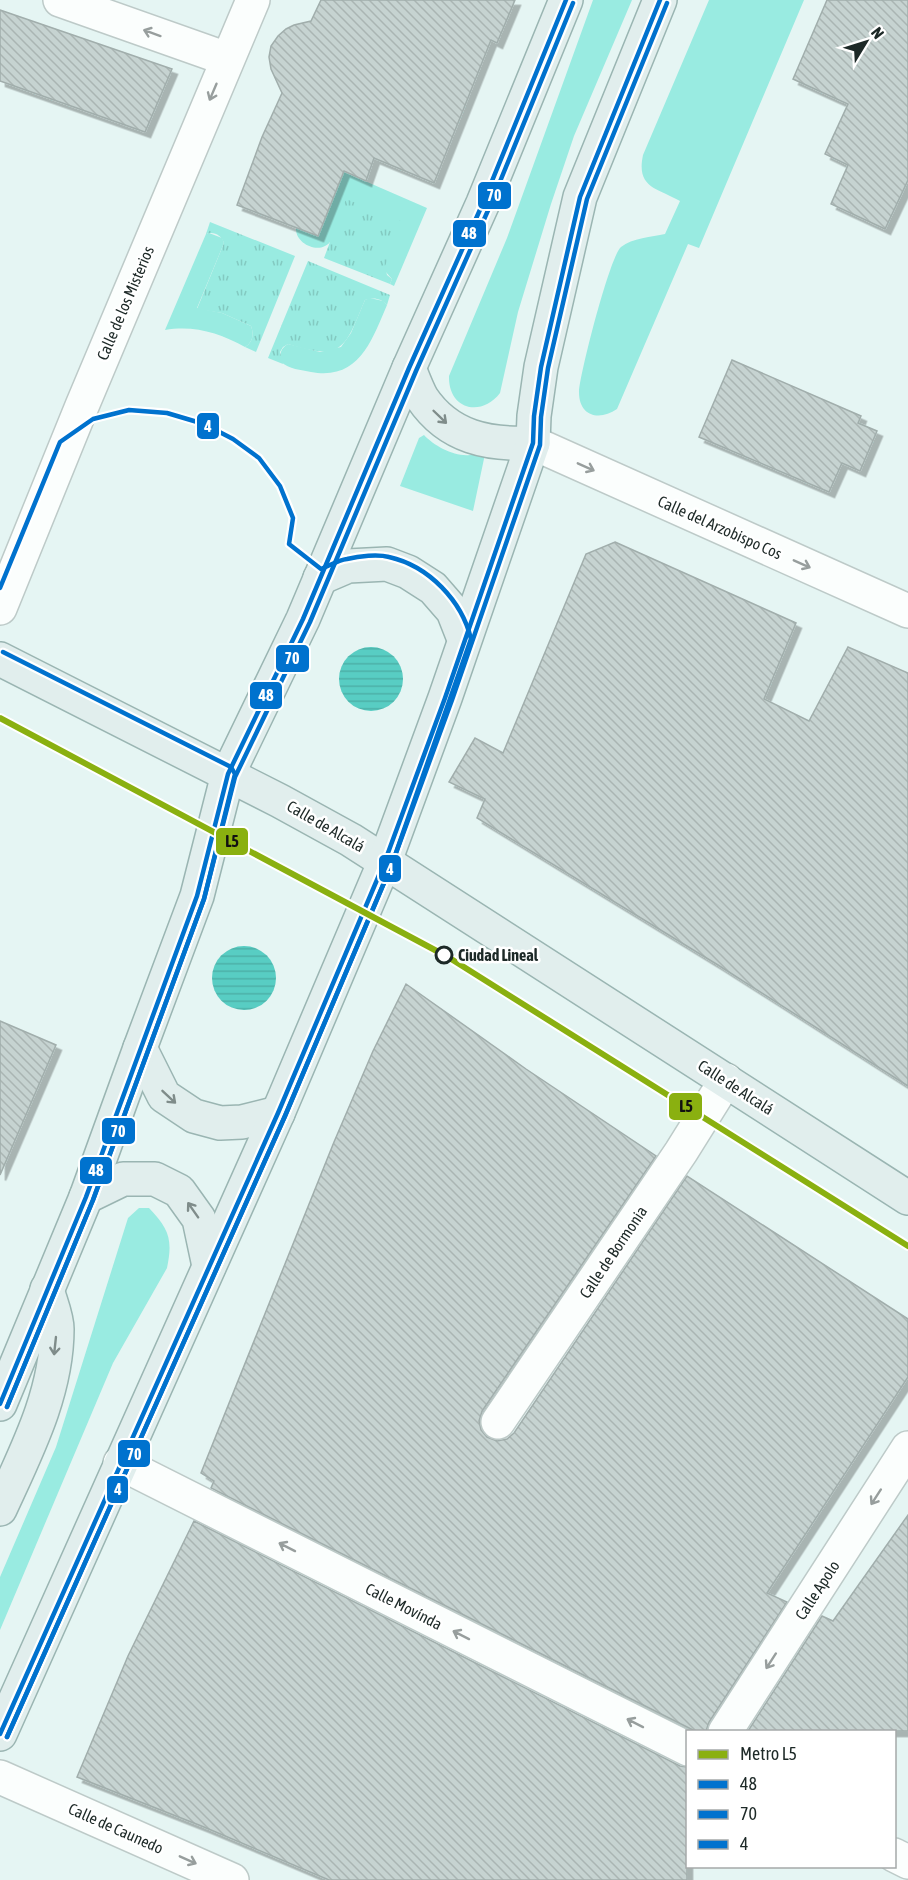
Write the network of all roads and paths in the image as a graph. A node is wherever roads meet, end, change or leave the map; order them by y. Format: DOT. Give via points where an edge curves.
graph roads {
  1 [pos="60,0"];
  2 [pos="253,0"];
  3 [pos="566,0"];
  4 [pos="660,0"];
  5 [pos="227,59"];
  6 [pos="409,368"];
  7 [pos="533,443"];
  8 [pos="320,579"];
  9 [pos="0,608"];
  10 [pos="908,611"];
  11 [pos="464,639"];
  12 [pos="0,659"];
  13 [pos="228,774"];
  14 [pos="385,861"];
  15 [pos="140,1048"];
  16 [pos="726,1080"];
  17 [pos="278,1113"];
  18 [pos="86,1197"];
  19 [pos="908,1198"];
  20 [pos="209,1266"];
  21 [pos="47,1289"];
  22 [pos="0,1404"];
  23 [pos="498,1422"];
  24 [pos="908,1448"];
  25 [pos="120,1463"];
  26 [pos="0,1509"];
  27 [pos="726,1730"];
  28 [pos="0,1734"];
  29 [pos="686,1748"];
  30 [pos="0,1777"];
  31 [pos="232,1880"];
  5 -- 1 [label="street, one-way"];
  2 -- 5 [label="street, Calle de los Misterios"];
  3 -- 6 [label="main road" via="483,203"];
  4 -- 7 [label="main road" via="580,197 541,367"];
  5 -- 9 [label="street, Calle de los Misterios, one-way"];
  6 -- 7 [label="main road, one-way" via="422,398 443,421 471,437 504,444"];
  6 -- 8 [label="main road"];
  7 -- 10 [label="street, Calle del Arzobispo Cos, one-way"];
  7 -- 11 [label="main road"];
  8 -- 11 [label="main road" via="348,566 387,564 408,572 433,588 453,611"];
  8 -- 13 [label="main road"];
  11 -- 14 [label="main road"];
  12 -- 13 [label="main road, Calle de Alcalá"];
  13 -- 14 [label="main road, Calle de Alcalá" via="318,820"];
  13 -- 15 [label="main road" via="197,896"];
  14 -- 16 [label="main road, Calle de Alcalá"];
  14 -- 17 [label="main road"];
  15 -- 17 [label="main road, one-way" via="165,1096 194,1116 219,1123 243,1122"];
  15 -- 18 [label="main road"];
  16 -- 19 [label="main road, Calle de Alcalá"];
  16 -- 23 [label="street, Calle de Bormonia"];
  17 -- 20 [label="main road"];
  20 -- 18 [label="main road, one-way" via="199,1219 179,1191 155,1179 123,1179"];
  18 -- 21 [label="main road"];
  20 -- 25 [label="main road"];
  21 -- 22 [label="main road"];
  21 -- 26 [label="main road, one-way" via="57,1328 52,1377 36,1430"];
  24 -- 27 [label="street, Calle Apolo, one-way"];
  25 -- 28 [label="main road"];
  29 -- 25 [label="street, Calle Movínda, one-way"];
  30 -- 31 [label="street, Calle de Caunedo, one-way"];
}
